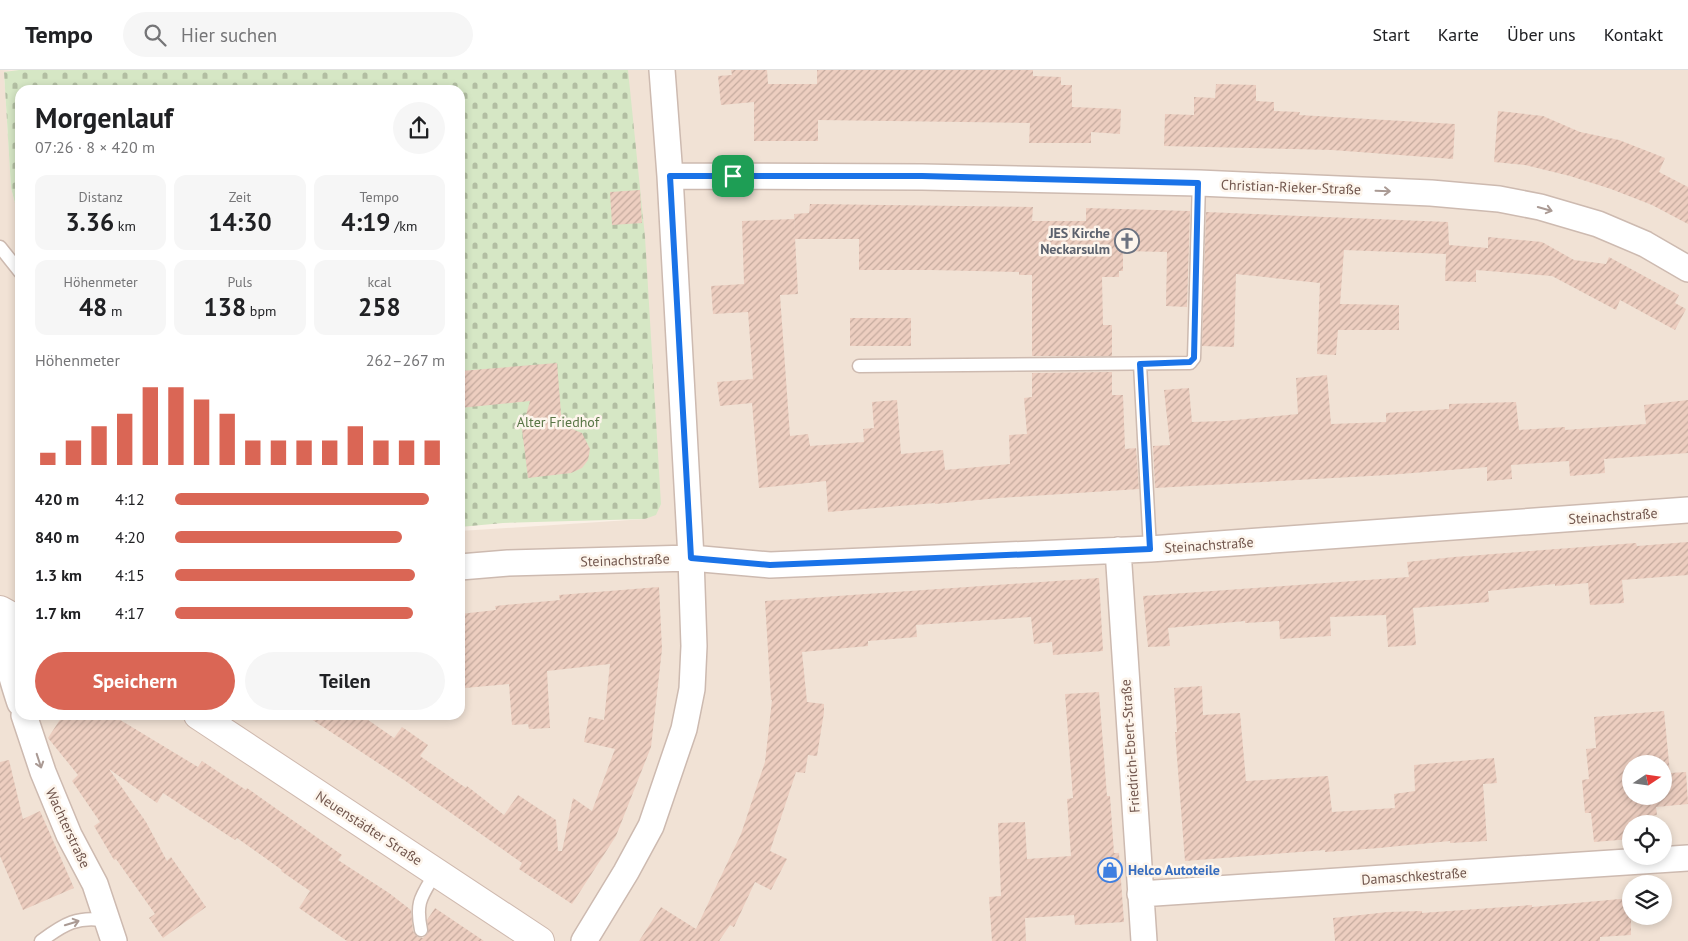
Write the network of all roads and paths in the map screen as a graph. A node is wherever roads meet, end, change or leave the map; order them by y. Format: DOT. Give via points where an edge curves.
graph roads {
  1 [pos="662,70"];
  2 [pos="670,176"];
  3 [pos="1198,183"];
  4 [pos="0,247"];
  5 [pos="15,266"];
  6 [pos="1688,269"];
  7 [pos="1140,364"];
  8 [pos="859,366"];
  9 [pos="1688,510"];
  10 [pos="1150,549"];
  11 [pos="1118,550"];
  12 [pos="691,558"];
  13 [pos="465,566"];
  14 [pos="10,615"];
  15 [pos="15,688"];
  16 [pos="26,720"];
  17 [pos="206,720"];
  18 [pos="1688,858"];
  19 [pos="436,872"];
  20 [pos="1140,894"];
  21 [pos="421,930"];
  22 [pos="111,931"];
  23 [pos="535,940"];
  24 [pos="41,941"];
  25 [pos="584,941"];
  26 [pos="1144,941"];
  1 -- 2 [label="street"];
  2 -- 3 [label="street, Christian-Rieker-Straße" via="922,176"];
  2 -- 12 [label="street"];
  3 -- 6 [label="street, Christian-Rieker-Straße, one-way" via="1499,199 1598,224 1645,244"];
  3 -- 7 [label="lane" via="1194,358 1190,362"];
  4 -- 5 [label="lane"];
  7 -- 8 [label="lane"];
  7 -- 10 [label="lane"];
  9 -- 10 [label="street, Steinachstraße"];
  10 -- 11 [label="street, Steinachstraße"];
  11 -- 12 [label="street, Steinachstraße" via="770,565"];
  11 -- 20 [label="street, Friedrich-Ebert-Straße"];
  12 -- 13 [label="street, Steinachstraße"];
  12 -- 25 [label="street" via="694,646 692,689 684,729 651,826"];
  14 -- 15 [label="street" via="6,651"];
  16 -- 22 [label="street, Wachterstraße, one-way" via="43,772 69,836 95,884"];
  17 -- 19 [label="main road, Neuenstädter Straße"];
  18 -- 20 [label="street, Damaschkestraße"];
  19 -- 21 [label="lane" via="419,902"];
  19 -- 23 [label="main road, Neuenstädter Straße"];
  20 -- 26 [label="street, Friedrich-Ebert-Straße"];
  24 -- 22 [label="lane, one-way" via="68,922 93,918"];
}
